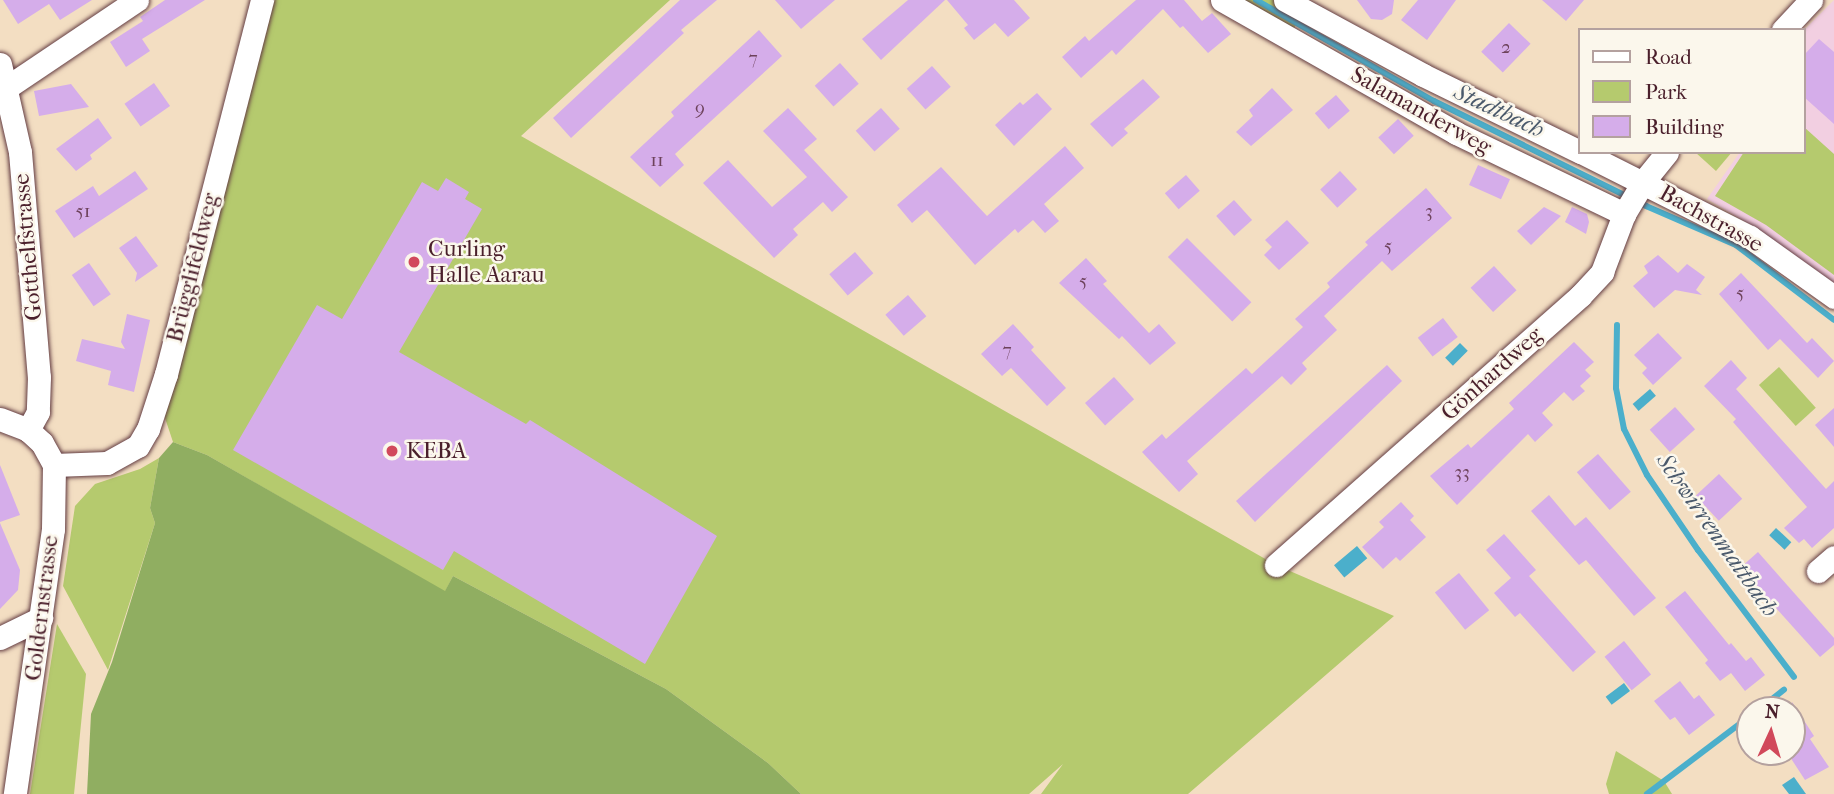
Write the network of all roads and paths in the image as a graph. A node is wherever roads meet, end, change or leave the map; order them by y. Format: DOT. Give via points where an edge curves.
graph roads {
  1 [pos="137,0"];
  2 [pos="262,0"];
  3 [pos="1222,0"];
  4 [pos="1285,0"];
  5 [pos="1811,0"];
  6 [pos="1785,28"];
  7 [pos="0,64"];
  8 [pos="3,90"];
  9 [pos="1578,151"];
  10 [pos="1585,154"];
  11 [pos="1665,154"];
  12 [pos="1643,182"];
  13 [pos="1624,214"];
  14 [pos="1834,297"];
  15 [pos="0,418"];
  16 [pos="28,430"];
  17 [pos="54,465"];
  18 [pos="1276,565"];
  19 [pos="41,618"];
  20 [pos="0,638"];
  21 [pos="15,794"];
  1 -- 8 [label="street"];
  2 -- 17 [label="street, Brügglifeldweg" via="148,429 138,446 107,463"];
  3 -- 13 [label="street, Salamanderweg" via="1456,133"];
  4 -- 9 [label="street, Bachstrasse" via="1423,75"];
  5 -- 6 [label="street"];
  7 -- 8 [label="street, Gotthelfstrasse"];
  8 -- 16 [label="street, Gotthelfstrasse" via="20,152 39,377 38,412"];
  10 -- 12 [label="street, Bachstrasse"];
  11 -- 12 [label="street, Gönhardweg"];
  12 -- 13 [label="street, Gönhardweg"];
  12 -- 14 [label="street, Bachstrasse" via="1750,237"];
  13 -- 18 [label="street, Gönhardweg" via="1602,272 1580,296"];
  15 -- 16 [label="street"];
  16 -- 17 [label="street"];
  17 -- 19 [label="street, Goldernstrasse" via="53,529"];
  19 -- 20 [label="street"];
  19 -- 21 [label="street, Goldernstrasse"];
}
